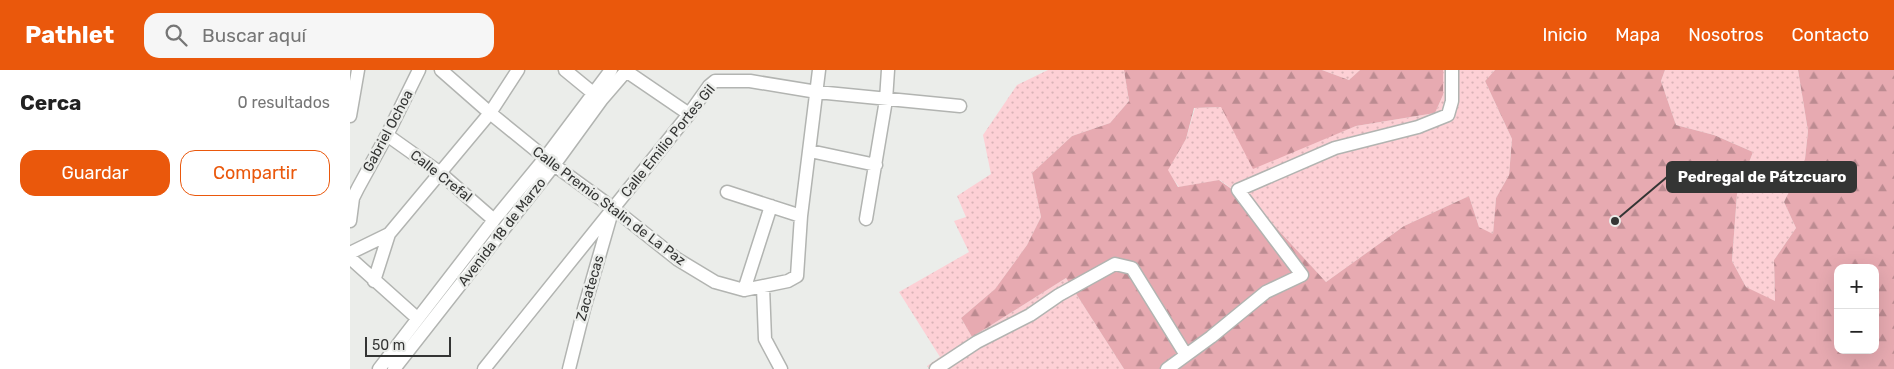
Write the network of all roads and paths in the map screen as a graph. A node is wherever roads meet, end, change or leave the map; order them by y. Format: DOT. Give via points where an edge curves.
graph roads {
  1 [pos="358,70"];
  2 [pos="419,70"];
  3 [pos="440,70"];
  4 [pos="518,70"];
  5 [pos="566,70"];
  6 [pos="611,70"];
  7 [pos="627,70"];
  8 [pos="818,70"];
  9 [pos="888,70"];
  10 [pos="1452,70"];
  11 [pos="750,76"];
  12 [pos="817,92"];
  13 [pos="594,93"];
  14 [pos="886,100"];
  15 [pos="960,106"];
  16 [pos="490,113"];
  17 [pos="689,114"];
  18 [pos="350,116"];
  19 [pos="387,135"];
  20 [pos="810,152"];
  21 [pos="550,161"];
  22 [pos="876,165"];
  23 [pos="439,172"];
  24 [pos="727,192"];
  25 [pos="770,206"];
  26 [pos="613,208"];
  27 [pos="801,216"];
  28 [pos="866,219"];
  29 [pos="494,220"];
  30 [pos="350,221"];
  31 [pos="389,234"];
  32 [pos="350,253"];
  33 [pos="350,258"];
  34 [pos="374,281"];
  35 [pos="763,287"];
  36 [pos="744,290"];
  37 [pos="417,318"];
  38 [pos="1186,355"];
  39 [pos="491,367"];
  40 [pos="379,369"];
  41 [pos="394,369"];
  42 [pos="568,369"];
  43 [pos="781,369"];
  44 [pos="936,369"];
  45 [pos="1167,369"];
  1 -- 18 [label="street"];
  2 -- 19 [label="street, Gabriel Ochoa"];
  3 -- 16 [label="street, Calle Premio Stalin de La Paz"];
  4 -- 16 [label="street"];
  5 -- 13 [label="street"];
  6 -- 13 [label="street, Avenida 18 de Marzo"];
  7 -- 17 [label="street"];
  7 -- 21 [label="street, Avenida 18 de Marzo"];
  8 -- 12 [label="street"];
  9 -- 14 [label="street"];
  10 -- 38 [label="street" via="1452,101 1448,115 1418,127 1335,148 1238,190 1302,275 1266,292"];
  11 -- 12 [label="street, Calle Emilio Portes Gil"];
  11 -- 17 [label="street, Calle Emilio Portes Gil" via="715,81"];
  12 -- 14 [label="street, Calle Emilio Portes Gil"];
  12 -- 20 [label="street"];
  13 -- 21 [label="street, Avenida 18 de Marzo"];
  14 -- 15 [label="street, Calle Emilio Portes Gil"];
  14 -- 22 [label="street"];
  16 -- 21 [label="street, Calle Premio Stalin de La Paz"];
  16 -- 23 [label="street"];
  17 -- 26 [label="street, Calle Emilio Portes Gil"];
  19 -- 23 [label="street, Calle Crefal"];
  19 -- 30 [label="street, Gabriel Ochoa" via="353,198"];
  20 -- 22 [label="street"];
  20 -- 27 [label="street"];
  21 -- 26 [label="street, Calle Premio Stalin de La Paz"];
  21 -- 29 [label="street, Avenida 18 de Marzo"];
  21 -- 41 [label="street, Avenida 18 de Marzo"];
  22 -- 28 [label="street"];
  23 -- 29 [label="street, Calle Crefal"];
  23 -- 31 [label="street"];
  24 -- 25 [label="street"];
  25 -- 27 [label="street"];
  25 -- 36 [label="street"];
  26 -- 36 [label="street, Calle Premio Stalin de La Paz" via="677,259 715,282"];
  26 -- 39 [label="street, Calle Emilio Portes Gil"];
  26 -- 42 [label="street, Zacatecas"];
  27 -- 35 [label="street, Calle Premio Stalin de La Paz" via="797,276"];
  29 -- 37 [label="street, Avenida 18 de Marzo"];
  31 -- 32 [label="street"];
  31 -- 34 [label="street"];
  33 -- 34 [label="street"];
  34 -- 37 [label="street"];
  35 -- 36 [label="street, Calle Premio Stalin de La Paz"];
  35 -- 43 [label="street" via="765,338"];
  37 -- 40 [label="street, Avenida 18 de Marzo"];
  38 -- 44 [label="street" via="1132,268 1115,264 1030,315 977,342"];
  38 -- 45 [label="street"];
}
